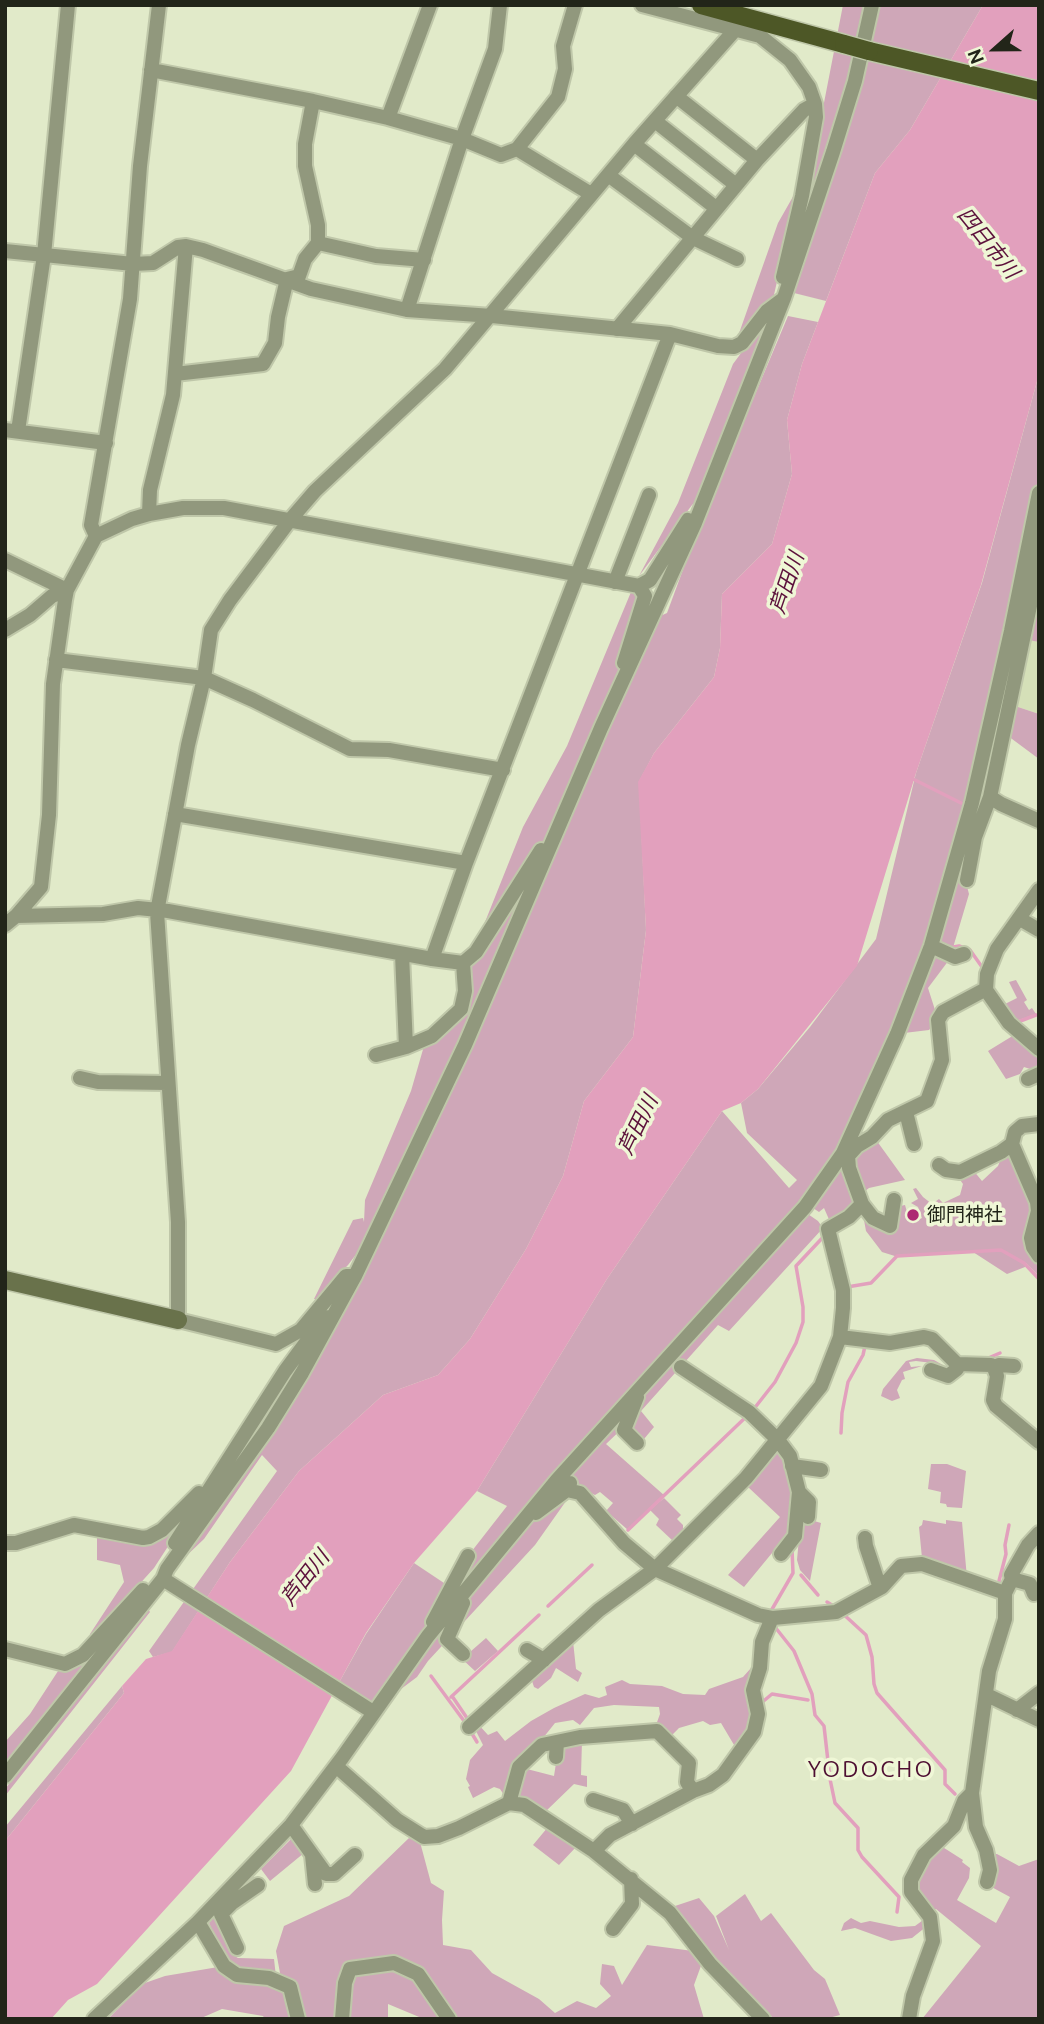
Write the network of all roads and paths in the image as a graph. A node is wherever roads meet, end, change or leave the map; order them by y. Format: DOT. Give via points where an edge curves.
graph roads {
  1 [pos="68,5"];
  2 [pos="159,5"];
  3 [pos="430,5"];
  4 [pos="500,5"];
  5 [pos="575,5"];
  6 [pos="642,5"];
  7 [pos="701,5"];
  8 [pos="872,5"];
  9 [pos="739,26"];
  10 [pos="151,70"];
  11 [pos="1039,91"];
  12 [pos="676,96"];
  13 [pos="313,101"];
  14 [pos="815,104"];
  15 [pos="388,118"];
  16 [pos="655,121"];
  17 [pos="462,139"];
  18 [pos="634,145"];
  19 [pos="517,149"];
  20 [pos="757,160"];
  21 [pos="608,175"];
  22 [pos="736,185"];
  23 [pos="591,194"];
  24 [pos="716,208"];
  25 [pos="693,238"];
  26 [pos="318,243"];
  27 [pos="186,246"];
  28 [pos="5,251"];
  29 [pos="44,255"];
  30 [pos="737,259"];
  31 [pos="424,260"];
  32 [pos="133,264"];
  33 [pos="287,279"];
  34 [pos="784,298"];
  35 [pos="407,310"];
  36 [pos="492,316"];
  37 [pos="617,329"];
  38 [pos="670,334"];
  39 [pos="175,374"];
  40 [pos="11,430"];
  41 [pos="106,443"];
  42 [pos="1039,493"];
  43 [pos="649,495"];
  44 [pos="149,514"];
  45 [pos="290,520"];
  46 [pos="695,523"];
  47 [pos="96,536"];
  48 [pos="1036,537"];
  49 [pos="5,560"];
  50 [pos="579,575"];
  51 [pos="615,582"];
  52 [pos="639,586"];
  53 [pos="67,590"];
  54 [pos="5,630"];
  55 [pos="56,660"];
  56 [pos="627,671"];
  57 [pos="204,678"];
  58 [pos="503,770"];
  59 [pos="990,797"];
  60 [pos="175,814"];
  61 [pos="1039,821"];
  62 [pos="549,848"];
  63 [pos="466,863"];
  64 [pos="967,880"];
  65 [pos="1039,890"];
  66 [pos="157,912"];
  67 [pos="1020,919"];
  68 [pos="11,920"];
  69 [pos="1039,930"];
  70 [pos="931,946"];
  71 [pos="402,954"];
  72 [pos="957,958"];
  73 [pos="432,959"];
  74 [pos="463,963"];
  75 [pos="986,989"];
  76 [pos="406,1047"];
  77 [pos="1038,1047"];
  78 [pos="376,1055"];
  79 [pos="80,1078"];
  80 [pos="168,1083"];
  81 [pos="906,1112"];
  82 [pos="1039,1124"];
  83 [pos="914,1144"];
  84 [pos="1012,1144"];
  85 [pos="845,1155"];
  86 [pos="949,1171"];
  87 [pos="1035,1187"];
  88 [pos="894,1200"];
  89 [pos="862,1204"];
  90 [pos="1039,1256"];
  91 [pos="355,1276"];
  92 [pos="5,1280"];
  93 [pos="338,1310"];
  94 [pos="178,1320"];
  95 [pos="840,1337"];
  96 [pos="276,1344"];
  97 [pos="957,1364"];
  98 [pos="1014,1366"];
  99 [pos="681,1367"];
  100 [pos="994,1368"];
  101 [pos="931,1370"];
  102 [pos="285,1371"];
  103 [pos="640,1389"];
  104 [pos="778,1440"];
  105 [pos="1039,1442"];
  106 [pos="638,1443"];
  107 [pos="578,1456"];
  108 [pos="792,1466"];
  109 [pos="821,1470"];
  110 [pos="566,1490"];
  111 [pos="799,1492"];
  112 [pos="205,1493"];
  113 [pos="528,1516"];
  114 [pos="808,1517"];
  115 [pos="1039,1533"];
  116 [pos="865,1538"];
  117 [pos="5,1543"];
  118 [pos="781,1554"];
  119 [pos="468,1556"];
  120 [pos="655,1569"];
  121 [pos="1012,1578"];
  122 [pos="167,1581"];
  123 [pos="471,1586"];
  124 [pos="880,1588"];
  125 [pos="1005,1593"];
  126 [pos="1034,1594"];
  127 [pos="772,1618"];
  128 [pos="428,1636"];
  129 [pos="5,1649"];
  130 [pos="527,1650"];
  131 [pos="463,1654"];
  132 [pos="544,1660"];
  133 [pos="1039,1693"];
  134 [pos="987,1695"];
  135 [pos="369,1710"];
  136 [pos="1017,1710"];
  137 [pos="1039,1720"];
  138 [pos="469,1727"];
  139 [pos="557,1742"];
  140 [pos="556,1757"];
  141 [pos="336,1766"];
  142 [pos="5,1776"];
  143 [pos="693,1791"];
  144 [pos="972,1793"];
  145 [pos="593,1800"];
  146 [pos="509,1803"];
  147 [pos="632,1824"];
  148 [pos="291,1825"];
  149 [pos="594,1851"];
  150 [pos="311,1854"];
  151 [pos="355,1855"];
  152 [pos="631,1879"];
  153 [pos="987,1882"];
  154 [pos="315,1884"];
  155 [pos="258,1885"];
  156 [pos="227,1899"];
  157 [pos="198,1922"];
  158 [pos="613,1929"];
  159 [pos="237,1948"];
  160 [pos="94,2019"];
  161 [pos="298,2019"];
  162 [pos="342,2019"];
  163 [pos="449,2019"];
  164 [pos="763,2019"];
  165 [pos="909,2019"];
  1 -- 29 [label="street"];
  2 -- 10 [label="street"];
  3 -- 15 [label="street"];
  4 -- 17 [label="street" via="495,49"];
  5 -- 19 [label="street" via="558,97"];
  6 -- 9 [label="street"];
  7 -- 11 [label="main road, bridge"];
  8 -- 34 [label="street" via="851,93"];
  9 -- 12 [label="street"];
  9 -- 14 [label="street" via="790,60"];
  10 -- 13 [label="street"];
  10 -- 32 [label="street"];
  12 -- 16 [label="street"];
  12 -- 20 [label="street"];
  13 -- 15 [label="street"];
  13 -- 26 [label="street" via="305,166"];
  14 -- 20 [label="street"];
  14 -- 34 [label="street" via="802,197 780,289"];
  15 -- 17 [label="street"];
  16 -- 18 [label="street"];
  16 -- 22 [label="street"];
  17 -- 19 [label="street" via="501,155"];
  17 -- 31 [label="street"];
  18 -- 21 [label="street"];
  18 -- 24 [label="street"];
  19 -- 23 [label="street"];
  20 -- 22 [label="street"];
  21 -- 23 [label="street"];
  21 -- 25 [label="street"];
  22 -- 24 [label="street"];
  23 -- 36 [label="street"];
  24 -- 25 [label="street"];
  25 -- 30 [label="street"];
  25 -- 37 [label="street"];
  26 -- 31 [label="street" via="376,256"];
  26 -- 33 [label="street" via="299,276"];
  27 -- 32 [label="street" via="153,263"];
  27 -- 33 [label="street"];
  27 -- 39 [label="street"];
  28 -- 29 [label="street"];
  29 -- 32 [label="street"];
  29 -- 40 [label="street"];
  31 -- 35 [label="street"];
  32 -- 41 [label="street"];
  33 -- 35 [label="street" via="311,289"];
  33 -- 39 [label="street" via="275,343 263,364"];
  34 -- 38 [label="street" via="734,347"];
  34 -- 46 [label="street"];
  35 -- 36 [label="street"];
  36 -- 37 [label="street"];
  36 -- 45 [label="street" via="445,369"];
  37 -- 38 [label="street"];
  38 -- 50 [label="street"];
  39 -- 44 [label="street" via="150,489"];
  40 -- 41 [label="street"];
  41 -- 47 [label="street" via="91,525"];
  42 -- 48 [label="street"];
  43 -- 51 [label="street"];
  44 -- 45 [label="street" via="224,508"];
  44 -- 47 [label="street"];
  45 -- 50 [label="street"];
  45 -- 57 [label="street" via="211,630"];
  46 -- 52 [label="street" via="688,520 650,580"];
  46 -- 56 [label="street"];
  47 -- 53 [label="street"];
  48 -- 59 [label="street" via="1031,601"];
  48 -- 70 [label="street" via="972,803"];
  49 -- 53 [label="street"];
  50 -- 51 [label="street"];
  50 -- 58 [label="street"];
  51 -- 52 [label="street"];
  52 -- 56 [label="street" via="645,596 623,661"];
  53 -- 54 [label="street"];
  53 -- 55 [label="street"];
  55 -- 57 [label="street"];
  55 -- 68 [label="street" via="41,887"];
  56 -- 62 [label="street"];
  57 -- 58 [label="street" via="350,749 389,750"];
  57 -- 60 [label="street"];
  58 -- 63 [label="street"];
  59 -- 61 [label="street"];
  59 -- 64 [label="street" via="975,837"];
  60 -- 63 [label="street"];
  60 -- 66 [label="street"];
  62 -- 74 [label="street" via="541,849 476,952"];
  62 -- 91 [label="street" via="465,1045"];
  63 -- 73 [label="street"];
  65 -- 67 [label="street"];
  66 -- 68 [label="street" via="138,908"];
  66 -- 71 [label="street"];
  66 -- 80 [label="street"];
  67 -- 69 [label="street"];
  67 -- 75 [label="street" via="998,949"];
  70 -- 72 [label="street"];
  70 -- 85 [label="street"];
  71 -- 73 [label="street"];
  71 -- 76 [label="street"];
  73 -- 74 [label="street"];
  74 -- 76 [label="street" via="461,1009 432,1036"];
  75 -- 77 [label="street" via="996,1017"];
  75 -- 81 [label="street" via="943,1012 938,1020 943,1060 925,1109"];
  76 -- 78 [label="street"];
  79 -- 80 [label="street"];
  80 -- 94 [label="street" via="178,1222"];
  81 -- 83 [label="street"];
  81 -- 85 [label="street" via="888,1120"];
  82 -- 84 [label="street" via="1022,1126"];
  84 -- 86 [label="street"];
  84 -- 87 [label="street"];
  85 -- 89 [label="street"];
  85 -- 103 [label="street" via="805,1207"];
  87 -- 90 [label="street" via="1038,1211 1031,1238"];
  88 -- 89 [label="street" via="890,1226 873,1218"];
  89 -- 95 [label="street" via="828,1229 843,1290"];
  91 -- 93 [label="street"];
  91 -- 96 [label="street" via="346,1276 301,1330"];
  92 -- 94 [label="street"];
  93 -- 102 [label="street" via="316,1329"];
  93 -- 122 [label="street" via="268,1428 170,1565"];
  94 -- 96 [label="street"];
  95 -- 97 [label="street" via="890,1343 924,1337 932,1339"];
  95 -- 104 [label="street" via="821,1385"];
  96 -- 102 [label="street"];
  97 -- 100 [label="street"];
  97 -- 101 [label="street" via="948,1376"];
  98 -- 100 [label="street"];
  99 -- 104 [label="street" via="749,1412"];
  100 -- 105 [label="street" via="996,1406"];
  102 -- 112 [label="street"];
  103 -- 106 [label="street" via="624,1430"];
  103 -- 107 [label="street"];
  104 -- 108 [label="street"];
  104 -- 120 [label="street" via="747,1478"];
  107 -- 110 [label="street"];
  107 -- 113 [label="street"];
  108 -- 109 [label="street"];
  108 -- 111 [label="street"];
  110 -- 113 [label="street" via="542,1511"];
  110 -- 120 [label="street" via="579,1493 624,1544"];
  111 -- 114 [label="street" via="809,1502"];
  111 -- 118 [label="street" via="795,1536"];
  112 -- 117 [label="street" via="202,1490 149,1537 74,1525"];
  112 -- 122 [label="street" via="162,1566"];
  113 -- 123 [label="street"];
  115 -- 121 [label="street"];
  116 -- 124 [label="street"];
  119 -- 128 [label="street"];
  120 -- 127 [label="street"];
  120 -- 132 [label="street" via="599,1610"];
  121 -- 125 [label="street"];
  121 -- 126 [label="street" via="1030,1584"];
  122 -- 129 [label="street" via="143,1590 83,1655 65,1664"];
  122 -- 135 [label="street"];
  122 -- 142 [label="street"];
  123 -- 128 [label="street"];
  123 -- 131 [label="street" via="447,1639"];
  124 -- 125 [label="street" via="901,1566 922,1564"];
  124 -- 127 [label="street" via="836,1612"];
  125 -- 134 [label="street" via="1005,1619 989,1671"];
  127 -- 143 [label="street" via="762,1642 753,1690 758,1714 754,1731 723,1775"];
  128 -- 135 [label="street"];
  130 -- 132 [label="street"];
  132 -- 138 [label="street"];
  133 -- 136 [label="street"];
  134 -- 136 [label="street"];
  134 -- 144 [label="street"];
  135 -- 141 [label="street"];
  136 -- 137 [label="street"];
  139 -- 140 [label="street"];
  139 -- 143 [label="street" via="580,1737 611,1740 657,1731 662,1741 689,1763 687,1782"];
  139 -- 146 [label="street" via="542,1745 519,1767"];
  141 -- 146 [label="street" via="424,1838 459,1828"];
  141 -- 148 [label="street"];
  143 -- 147 [label="street"];
  144 -- 153 [label="street" via="976,1827 990,1870"];
  144 -- 165 [label="street" via="954,1826 924,1855 911,1880 911,1892 930,1917 933,1941"];
  145 -- 147 [label="street" via="623,1810"];
  146 -- 149 [label="street" via="524,1805"];
  147 -- 149 [label="street" via="610,1835"];
  148 -- 150 [label="street"];
  148 -- 156 [label="street"];
  149 -- 152 [label="street"];
  150 -- 151 [label="street" via="326,1874 334,1874"];
  150 -- 154 [label="street"];
  152 -- 158 [label="street" via="632,1903"];
  152 -- 164 [label="street" via="670,1913 710,1964"];
  155 -- 156 [label="street"];
  156 -- 157 [label="street"];
  156 -- 159 [label="street" via="221,1914 223,1921 233,1922"];
  157 -- 160 [label="street"];
  157 -- 161 [label="street" via="224,1966 237,1975 269,1978 290,1987"];
  162 -- 163 [label="street" via="350,1969 394,1963 418,1974"];
}
